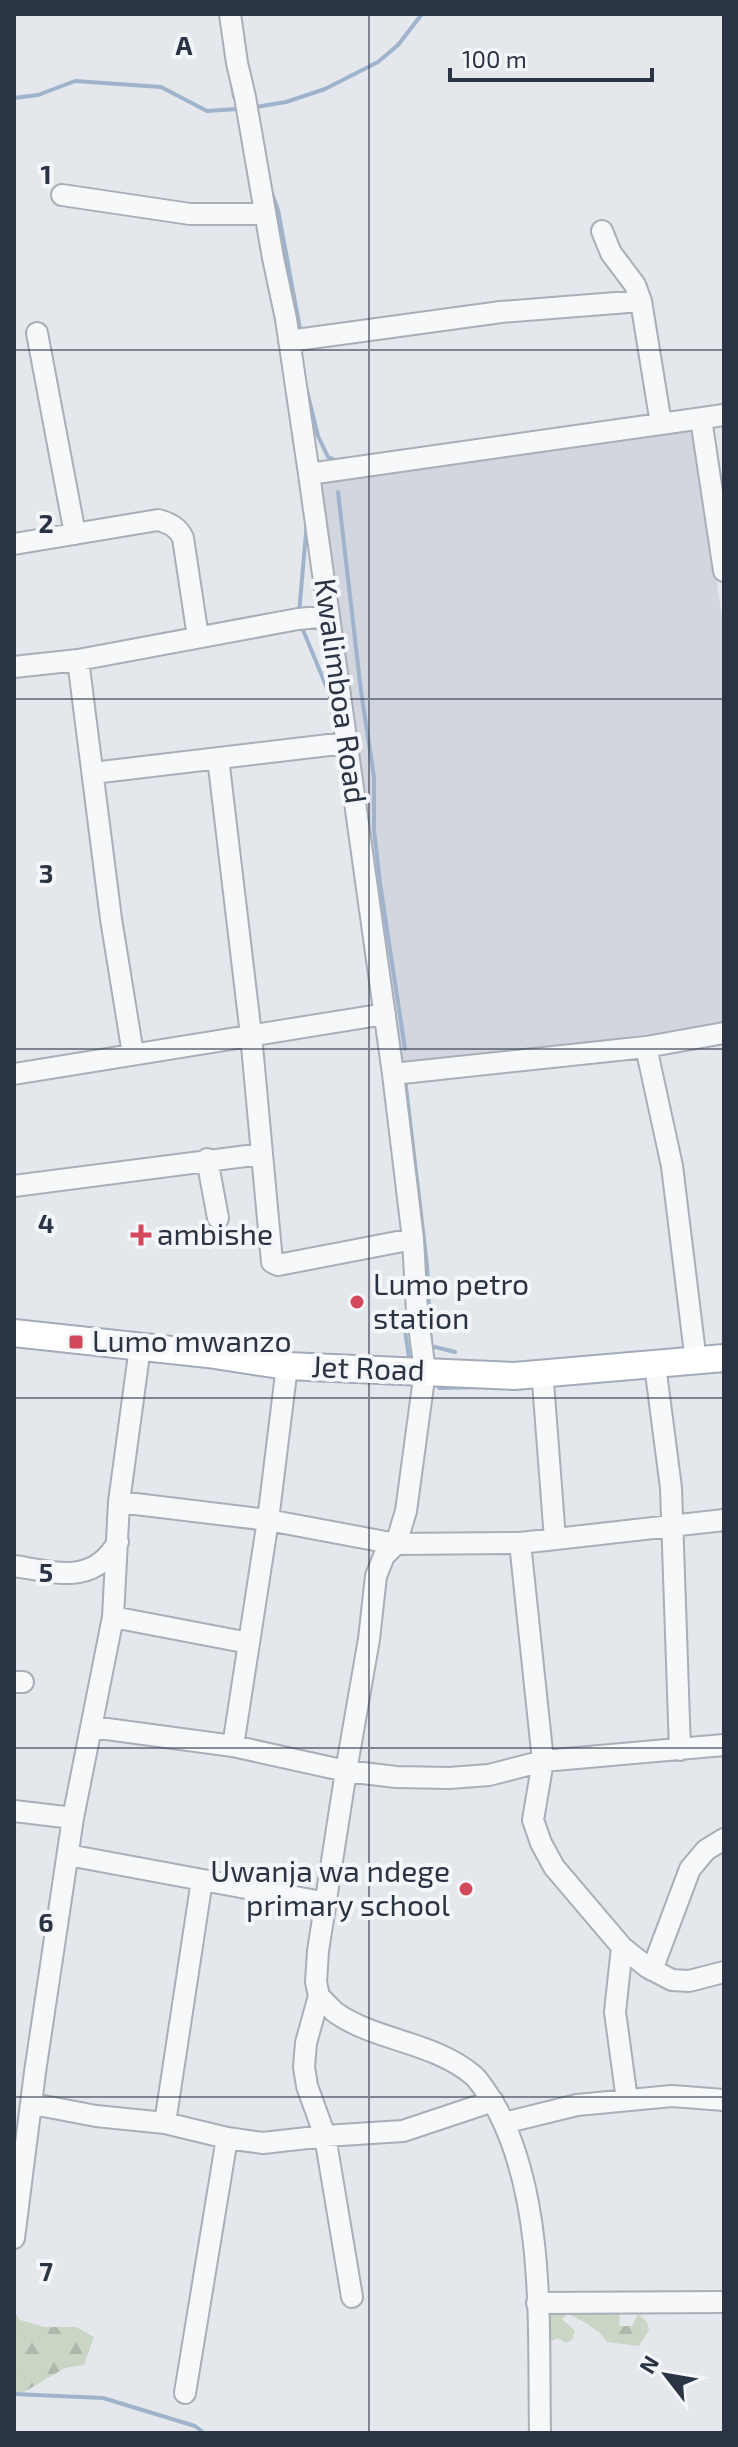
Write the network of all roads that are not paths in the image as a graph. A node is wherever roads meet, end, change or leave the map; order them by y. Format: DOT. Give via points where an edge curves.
graph roads {
  1 [pos="230,14"];
  2 [pos="62,195"];
  3 [pos="265,214"];
  4 [pos="602,231"];
  5 [pos="641,301"];
  6 [pos="37,333"];
  7 [pos="289,341"];
  8 [pos="724,415"];
  9 [pos="701,419"];
  10 [pos="661,424"];
  11 [pos="309,474"];
  12 [pos="75,534"];
  13 [pos="14,544"];
  14 [pos="724,571"];
  15 [pos="329,616"];
  16 [pos="198,637"];
  17 [pos="78,660"];
  18 [pos="14,667"];
  19 [pos="346,743"];
  20 [pos="218,758"];
  21 [pos="93,773"];
  22 [pos="385,1014"];
  23 [pos="724,1033"];
  24 [pos="251,1035"];
  25 [pos="646,1047"];
  26 [pos="133,1054"];
  27 [pos="14,1074"];
  28 [pos="393,1074"];
  29 [pos="262,1154"];
  30 [pos="207,1159"];
  31 [pos="14,1186"];
  32 [pos="218,1218"];
  33 [pos="413,1239"];
  34 [pos="14,1333"];
  35 [pos="140,1347"];
  36 [pos="724,1358"];
  37 [pos="696,1362"];
  38 [pos="655,1365"];
  39 [pos="287,1366"];
  40 [pos="425,1371"];
  41 [pos="538,1374"];
  42 [pos="119,1502"];
  43 [pos="268,1520"];
  44 [pos="724,1520"];
  45 [pos="673,1525"];
  46 [pos="555,1539"];
  47 [pos="118,1542"];
  48 [pos="520,1543"];
  49 [pos="396,1544"];
  50 [pos="14,1566"];
  51 [pos="113,1617"];
  52 [pos="249,1643"];
  53 [pos="92,1727"];
  54 [pos="724,1745"];
  55 [pos="233,1746"];
  56 [pos="680,1750"];
  57 [pos="543,1761"];
  58 [pos="346,1771"];
  59 [pos="14,1811"];
  60 [pos="73,1818"];
  61 [pos="724,1839"];
  62 [pos="68,1855"];
  63 [pos="202,1880"];
  64 [pos="327,1903"];
  65 [pos="622,1947"];
  66 [pos="652,1970"];
  67 [pos="724,1972"];
  68 [pos="319,1996"];
  69 [pos="627,2100"];
  70 [pos="724,2100"];
  71 [pos="493,2101"];
  72 [pos="33,2104"];
  73 [pos="165,2123"];
  74 [pos="504,2123"];
  75 [pos="325,2136"];
  76 [pos="227,2138"];
  77 [pos="14,2238"];
  78 [pos="352,2297"];
  79 [pos="724,2302"];
  80 [pos="537,2303"];
  81 [pos="185,2393"];
  82 [pos="540,2433"];
  1 -- 3 [label="street, Kwalimboa Road"];
  2 -- 3 [label="street" via="190,214"];
  3 -- 7 [label="street, Kwalimboa Road"];
  4 -- 5 [label="street"];
  5 -- 7 [label="street" via="501,312"];
  5 -- 10 [label="street"];
  6 -- 12 [label="street"];
  7 -- 11 [label="street, Kwalimboa Road"];
  8 -- 9 [label="street"];
  9 -- 10 [label="street"];
  9 -- 14 [label="street"];
  10 -- 11 [label="street"];
  11 -- 15 [label="street, Kwalimboa Road"];
  12 -- 13 [label="street"];
  12 -- 16 [label="street" via="158,520 174,527 183,538"];
  15 -- 16 [label="street"];
  15 -- 19 [label="street, Kwalimboa Road"];
  16 -- 17 [label="street"];
  17 -- 18 [label="street"];
  17 -- 21 [label="street"];
  19 -- 20 [label="street"];
  19 -- 22 [label="street, Kwalimboa Road"];
  20 -- 21 [label="street"];
  20 -- 24 [label="street"];
  21 -- 26 [label="street"];
  22 -- 24 [label="street"];
  22 -- 28 [label="street, Kwalimboa Road"];
  23 -- 25 [label="street"];
  24 -- 26 [label="street"];
  24 -- 29 [label="street"];
  25 -- 28 [label="street"];
  25 -- 37 [label="street" via="672,1166"];
  26 -- 27 [label="street"];
  28 -- 33 [label="street, Kwalimboa Road"];
  29 -- 30 [label="street"];
  29 -- 33 [label="street" via="276,1265"];
  30 -- 31 [label="street"];
  30 -- 32 [label="street"];
  33 -- 40 [label="street, Kwalimboa Road"];
  34 -- 35 [label="main road, Jet Road"];
  35 -- 39 [label="main road, Jet Road"];
  35 -- 42 [label="street"];
  36 -- 37 [label="main road, Jet Road"];
  37 -- 38 [label="main road, Jet Road"];
  38 -- 41 [label="main road, Jet Road"];
  38 -- 45 [label="street"];
  39 -- 40 [label="main road, Jet Road"];
  39 -- 43 [label="street"];
  40 -- 41 [label="main road, Jet Road"];
  40 -- 49 [label="street, Kwalimboa Road" via="406,1511"];
  41 -- 46 [label="street" via="543,1382"];
  42 -- 43 [label="street"];
  42 -- 47 [label="street"];
  43 -- 49 [label="street"];
  43 -- 52 [label="street"];
  44 -- 45 [label="street"];
  45 -- 46 [label="street"];
  45 -- 56 [label="street"];
  46 -- 48 [label="street"];
  47 -- 50 [label="street" via="94,1569 77,1573"];
  47 -- 51 [label="street"];
  48 -- 49 [label="street"];
  48 -- 57 [label="street"];
  49 -- 58 [label="street, Kwalimboa Road" via="376,1576"];
  51 -- 52 [label="street"];
  51 -- 53 [label="street"];
  52 -- 55 [label="street"];
  53 -- 55 [label="street"];
  53 -- 60 [label="street"];
  54 -- 56 [label="street"];
  55 -- 58 [label="street"];
  56 -- 57 [label="street"];
  57 -- 58 [label="street" via="489,1775 449,1778"];
  57 -- 65 [label="street" via="533,1820 541,1843 554,1867"];
  58 -- 64 [label="street, Kwalimboa Road"];
  59 -- 60 [label="street"];
  60 -- 62 [label="street"];
  61 -- 66 [label="street" via="690,1869"];
  62 -- 63 [label="street"];
  62 -- 72 [label="street"];
  63 -- 64 [label="street"];
  63 -- 73 [label="street"];
  64 -- 68 [label="street, Kwalimboa Road" via="318,1951"];
  65 -- 66 [label="street"];
  65 -- 69 [label="street" via="615,2012"];
  66 -- 67 [label="street" via="689,1981"];
  68 -- 71 [label="street" via="349,2019 450,2060 475,2077"];
  68 -- 75 [label="street, Kwalimboa Road" via="304,2067"];
  69 -- 70 [label="street"];
  69 -- 74 [label="street" via="577,2105"];
  71 -- 74 [label="street"];
  71 -- 75 [label="street" via="403,2131"];
  72 -- 73 [label="street"];
  72 -- 77 [label="street"];
  73 -- 76 [label="street"];
  74 -- 80 [label="street" via="528,2196"];
  75 -- 76 [label="street" via="263,2143"];
  75 -- 78 [label="street, Kwalimboa Road"];
  76 -- 81 [label="street"];
  79 -- 80 [label="street"];
  80 -- 82 [label="street"];
}
